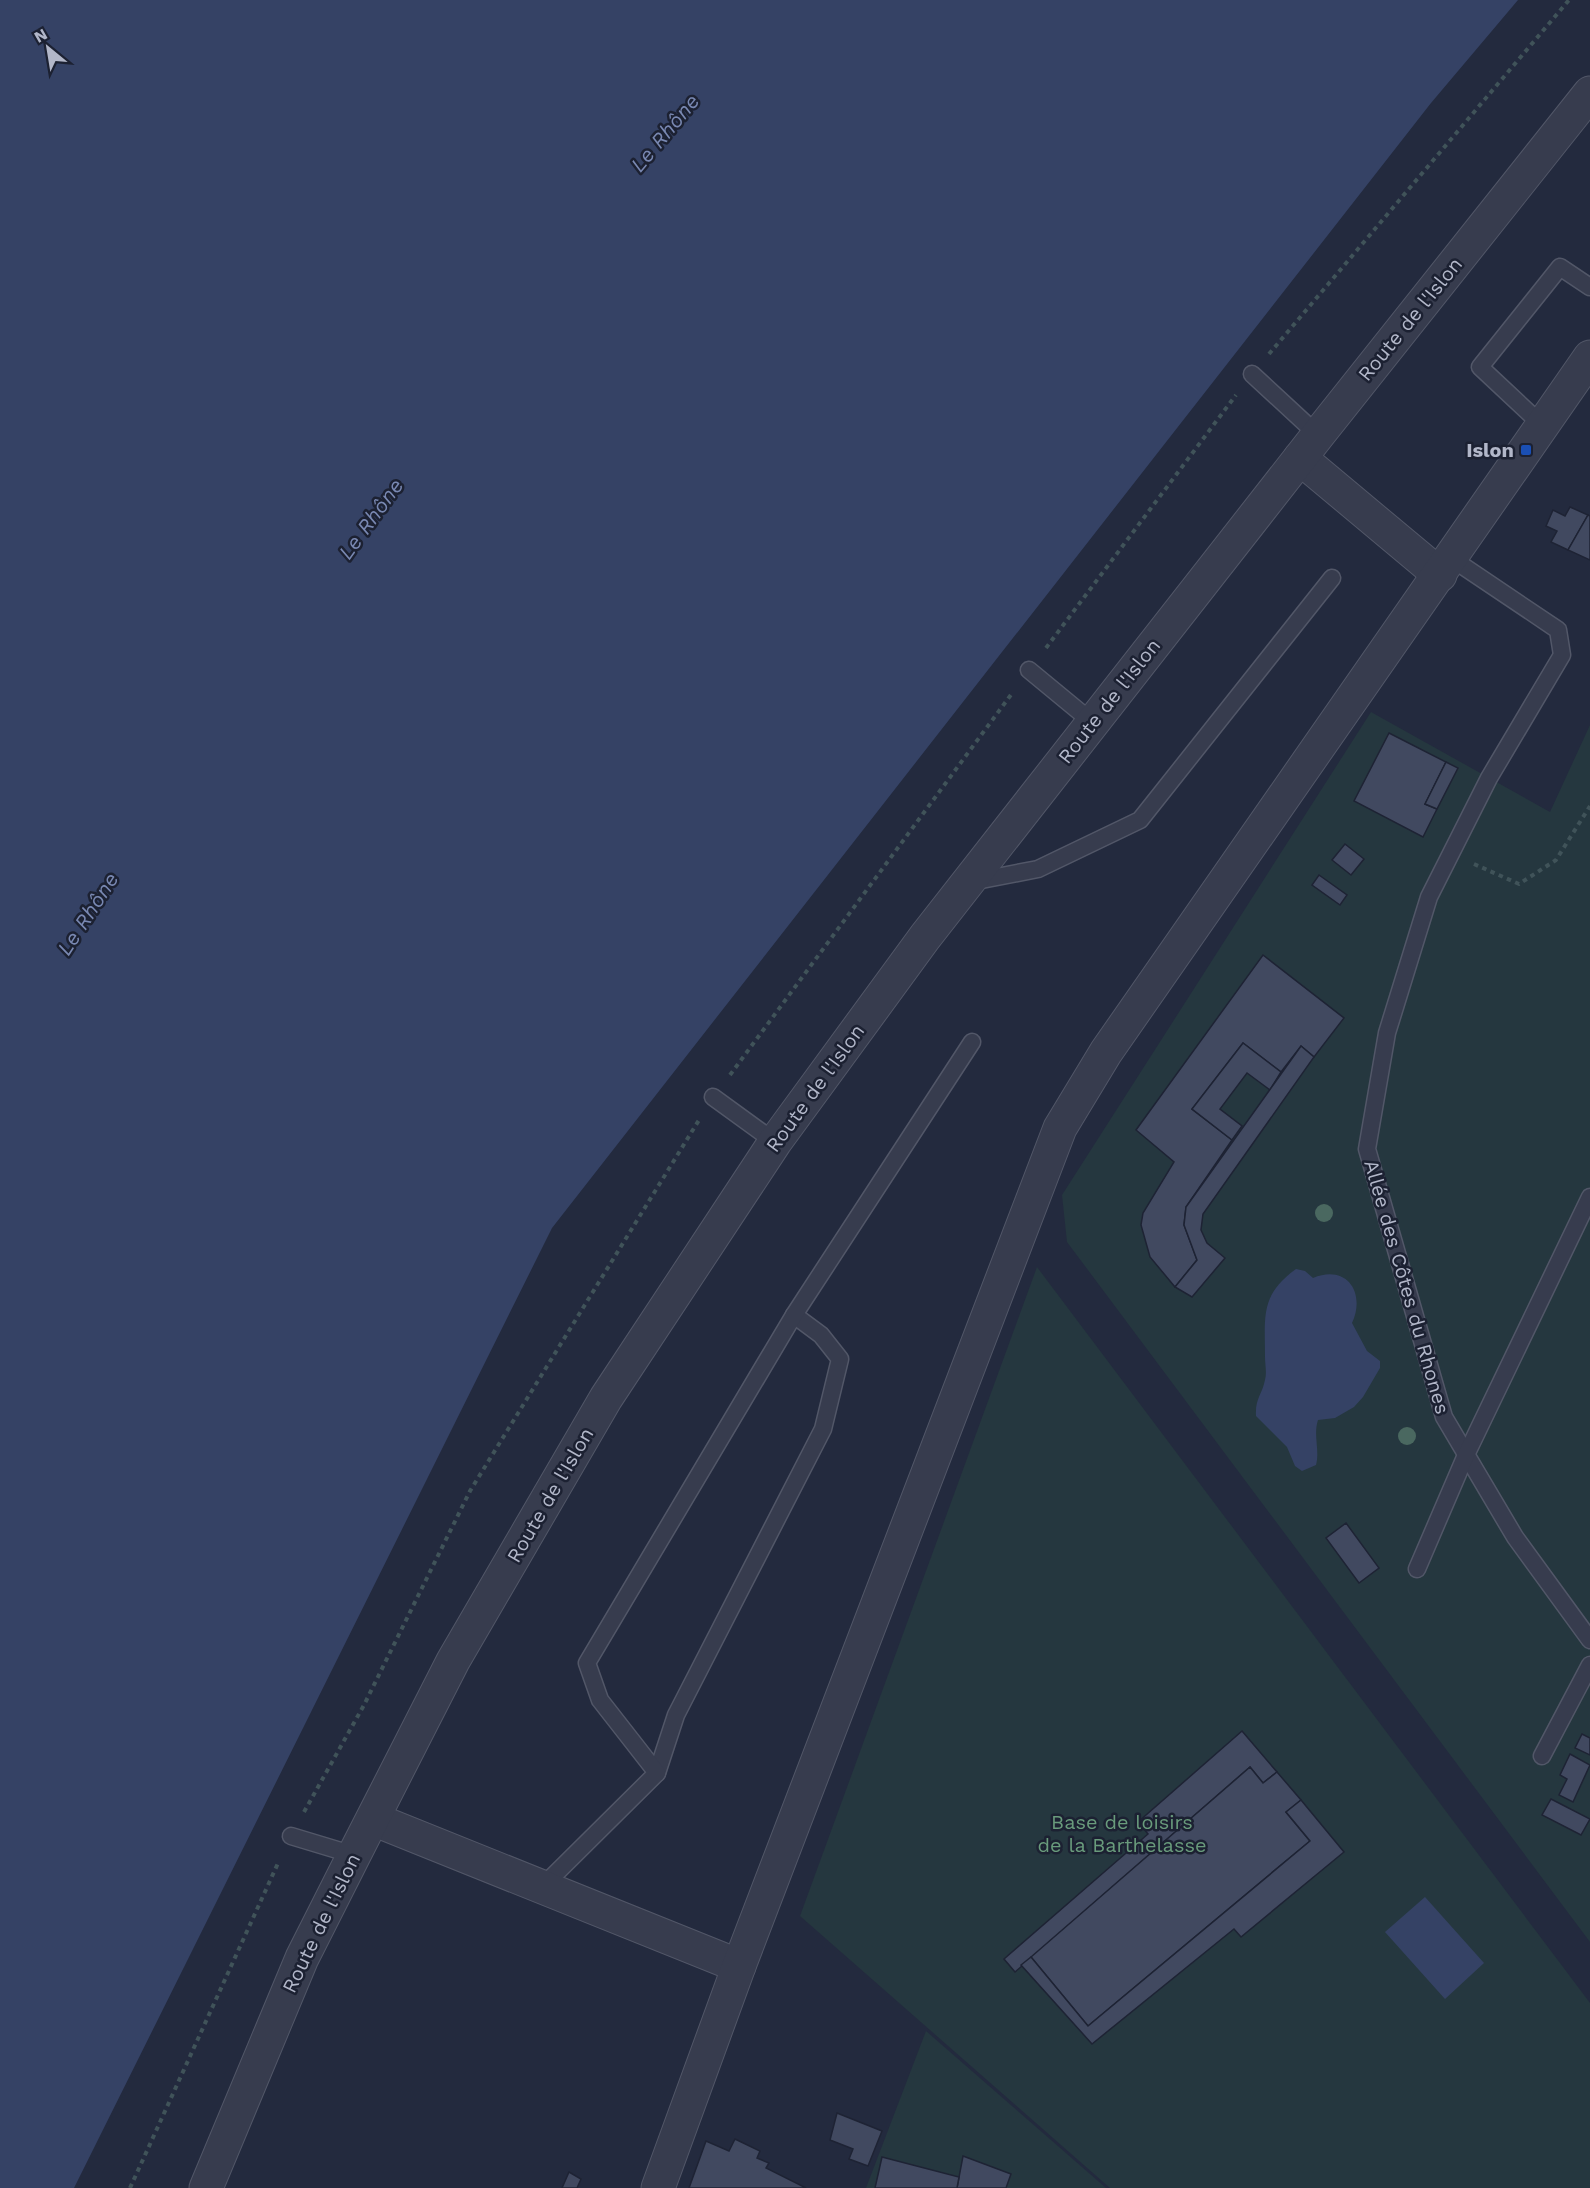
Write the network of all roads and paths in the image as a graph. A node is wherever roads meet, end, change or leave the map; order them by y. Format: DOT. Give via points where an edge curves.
graph roads {
  1 [pos="1588,101"];
  2 [pos="1590,287"];
  3 [pos="1590,357"];
  4 [pos="1252,374"];
  5 [pos="1542,426"];
  6 [pos="1309,447"];
  7 [pos="1446,566"];
  8 [pos="1332,578"];
  9 [pos="1029,670"];
  10 [pos="1092,722"];
  11 [pos="1590,806"];
  12 [pos="1452,854"];
  13 [pos="967,882"];
  14 [pos="972,1042"];
  15 [pos="713,1097"];
  16 [pos="775,1142"];
  17 [pos="1590,1197"];
  18 [pos="794,1315"];
  19 [pos="1466,1455"];
  20 [pos="1416,1569"];
  21 [pos="1590,1640"];
  22 [pos="1590,1665"];
  23 [pos="1542,1756"];
  24 [pos="657,1773"];
  25 [pos="372,1819"];
  26 [pos="291,1836"];
  27 [pos="354,1855"];
  28 [pos="542,1887"];
  29 [pos="739,1966"];
  30 [pos="206,2188"];
  31 [pos="658,2188"];
  1 -- 6 [label="street, Route de l'Islon"];
  2 -- 5 [label="lane" via="1560,267 1480,367"];
  3 -- 5 [label="street"];
  4 -- 6 [label="lane"];
  5 -- 7 [label="street"];
  6 -- 7 [label="street"];
  6 -- 10 [label="street, Route de l'Islon"];
  7 -- 12 [label="lane, Allée des Côtes du Rhones" via="1558,630 1562,655 1489,778"];
  7 -- 29 [label="street" via="1106,1052 1060,1128"];
  8 -- 13 [label="lane" via="1140,820 1038,869"];
  9 -- 10 [label="lane"];
  10 -- 13 [label="street, Route de l'Islon"];
  11 -- 12 [label="path" via="1556,860 1520,884"];
  12 -- 19 [label="lane, Allée des Côtes du Rhones" via="1429,897 1387,1033 1367,1149 1444,1417"];
  13 -- 16 [label="street, Route de l'Islon"];
  14 -- 18 [label="lane"];
  15 -- 16 [label="lane"];
  16 -- 25 [label="street, Route de l'Islon" via="606,1398 453,1661"];
  17 -- 19 [label="lane"];
  18 -- 24 [label="lane" via="821,1335 840,1359 823,1429 676,1715"];
  18 -- 24 [label="lane" via="587,1663 600,1700"];
  19 -- 20 [label="lane"];
  19 -- 21 [label="lane, Allée des Côtes du Rhones" via="1515,1537"];
  22 -- 23 [label="lane"];
  24 -- 28 [label="lane"];
  25 -- 27 [label="street, Route de l'Islon"];
  25 -- 28 [label="street"];
  26 -- 27 [label="lane"];
  27 -- 30 [label="street, Route de l'Islon" via="302,1958"];
  28 -- 29 [label="street"];
  29 -- 31 [label="street"];
}
